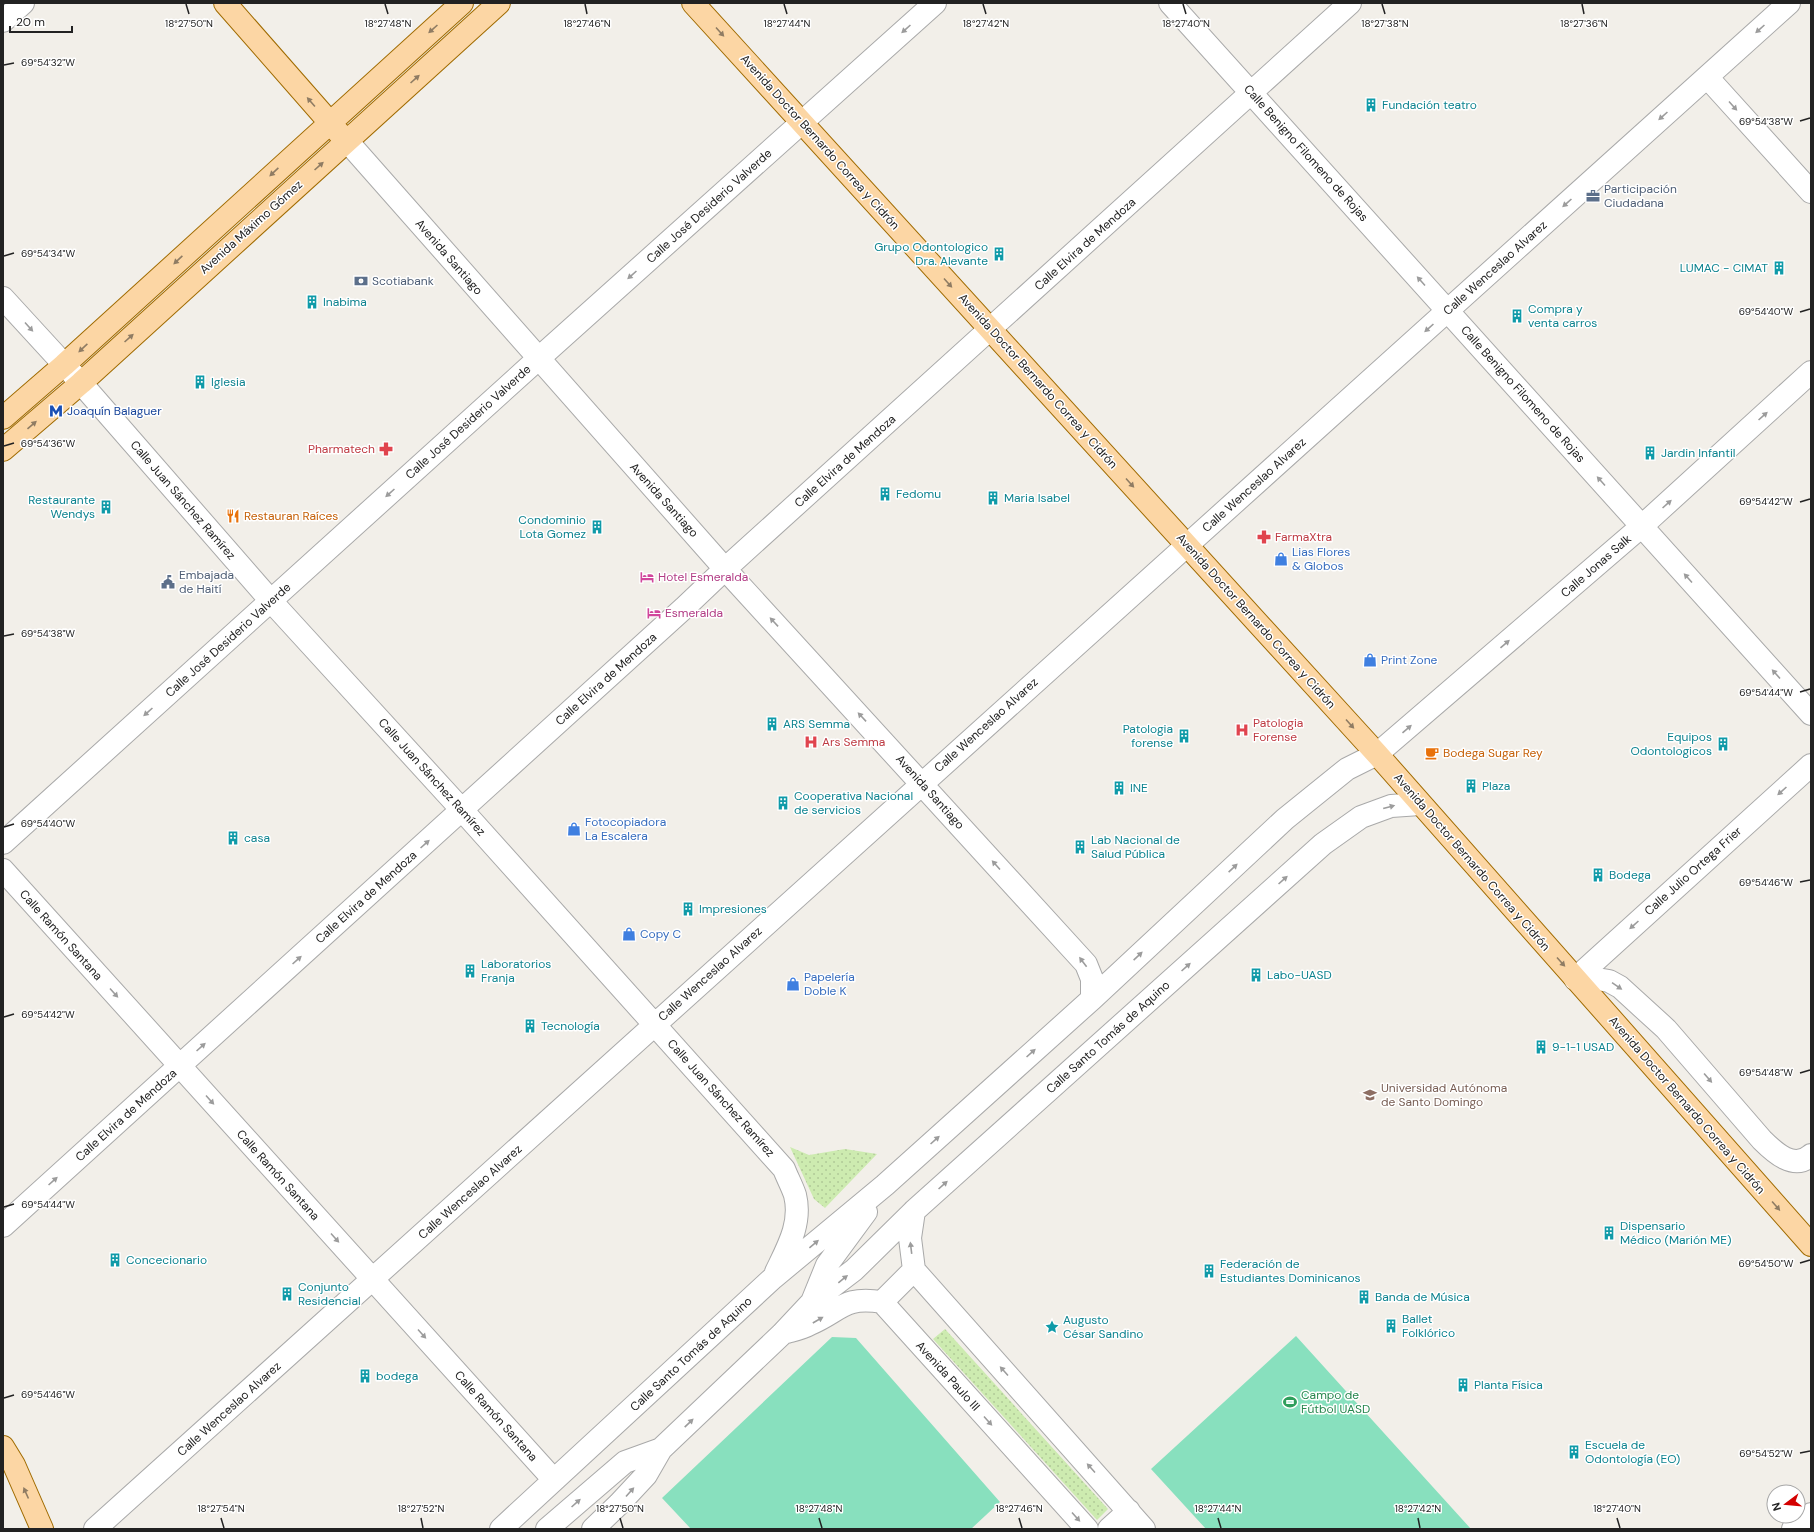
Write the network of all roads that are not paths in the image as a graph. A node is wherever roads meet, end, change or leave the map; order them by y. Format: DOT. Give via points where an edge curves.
graph roads {
  1 [pos="22,3"];
  2 [pos="224,3"];
  3 [pos="462,3"];
  4 [pos="498,3"];
  5 [pos="693,3"];
  6 [pos="935,3"];
  7 [pos="1170,3"];
  8 [pos="1350,3"];
  9 [pos="1789,3"];
  10 [pos="3,21"];
  11 [pos="1707,77"];
  12 [pos="1251,93"];
  13 [pos="329,122"];
  14 [pos="802,123"];
  15 [pos="347,141"];
  16 [pos="1811,192"];
  17 [pos="3,298"];
  18 [pos="1447,311"];
  19 [pos="990,330"];
  20 [pos="538,359"];
  21 [pos="64,365"];
  22 [pos="1811,372"];
  23 [pos="81,383"];
  24 [pos="3,418"];
  25 [pos="3,450"];
  26 [pos="1642,526"];
  27 [pos="1187,545"];
  28 [pos="725,568"];
  29 [pos="271,601"];
  30 [pos="1811,714"];
  31 [pos="1377,754"];
  32 [pos="1811,765"];
  33 [pos="922,783"];
  34 [pos="1420,804"];
  35 [pos="462,810"];
  36 [pos="3,843"];
  37 [pos="3,870"];
  38 [pos="1578,981"];
  39 [pos="1092,999"];
  40 [pos="654,1025"];
  41 [pos="180,1066"];
  42 [pos="1810,1156"];
  43 [pos="885,1185"];
  44 [pos="914,1211"];
  45 [pos="3,1226"];
  46 [pos="1811,1245"];
  47 [pos="914,1270"];
  48 [pos="773,1278"];
  49 [pos="372,1279"];
  50 [pos="812,1302"];
  51 [pos="882,1302"];
  52 [pos="782,1334"];
  53 [pos="3,1447"];
  54 [pos="660,1450"];
  55 [pos="554,1480"];
  56 [pos="1129,1512"];
  57 [pos="1811,1514"];
  58 [pos="42,1529"];
  59 [pos="95,1529"];
  60 [pos="501,1529"];
  61 [pos="547,1529"];
  62 [pos="593,1529"];
  63 [pos="1087,1529"];
  64 [pos="1109,1529"];
  65 [pos="1144,1529"];
  66 [pos="1793,1529"];
  1 -- 10 [label="street"];
  13 -- 2 [label="main road, Avenida Santiago, one-way"];
  3 -- 13 [label="main road, Avenida Máximo Gómez, one-way"];
  15 -- 4 [label="main road, Avenida Máximo Gómez, one-way"];
  5 -- 14 [label="main road, Avenida Doctor Bernardo Correa y Cidrón, one-way"];
  6 -- 14 [label="street, Calle José Desiderio Valverde, one-way"];
  7 -- 12 [label="street, Calle Benigno Filomeno de Rojas"];
  8 -- 12 [label="street, Calle Elvira de Mendoza"];
  9 -- 11 [label="street, Calle Wenceslao Alvarez, one-way"];
  11 -- 16 [label="street, one-way"];
  11 -- 18 [label="street, Calle Wenceslao Alvarez, one-way"];
  18 -- 12 [label="street, Calle Benigno Filomeno de Rojas, one-way"];
  12 -- 19 [label="street, Calle Elvira de Mendoza"];
  13 -- 15 [label="main road, Avenida Santiago"];
  13 -- 21 [label="main road, Avenida Máximo Gómez, one-way"];
  14 -- 19 [label="main road, Avenida Doctor Bernardo Correa y Cidrón, one-way"];
  14 -- 20 [label="street, Calle José Desiderio Valverde, one-way"];
  15 -- 20 [label="street, Avenida Santiago"];
  23 -- 15 [label="main road, Avenida Máximo Gómez, one-way"];
  17 -- 21 [label="street, Calle Juan Sánchez Ramírez, one-way"];
  26 -- 18 [label="street, Calle Benigno Filomeno de Rojas, one-way"];
  18 -- 27 [label="street, Calle Wenceslao Alvarez, one-way"];
  19 -- 27 [label="main road, Avenida Doctor Bernardo Correa y Cidrón, one-way"];
  19 -- 28 [label="street, Calle Elvira de Mendoza"];
  20 -- 28 [label="street, Avenida Santiago"];
  20 -- 29 [label="street, Calle José Desiderio Valverde, one-way"];
  21 -- 23 [label="street, Calle Juan Sánchez Ramírez"];
  21 -- 24 [label="main road, Avenida Máximo Gómez"];
  26 -- 22 [label="street, Calle Jonas Salk, one-way"];
  25 -- 23 [label="main road, Avenida Máximo Gómez, one-way"];
  23 -- 29 [label="street, Calle Juan Sánchez Ramírez"];
  30 -- 26 [label="street, Calle Benigno Filomeno de Rojas, one-way"];
  31 -- 26 [label="street, Calle Jonas Salk, one-way"];
  27 -- 31 [label="main road, Avenida Doctor Bernardo Correa y Cidrón, one-way"];
  27 -- 33 [label="street, Calle Wenceslao Alvarez"];
  33 -- 28 [label="street, Avenida Santiago, one-way"];
  28 -- 35 [label="street, Calle Elvira de Mendoza"];
  29 -- 35 [label="street, Calle Juan Sánchez Ramírez"];
  29 -- 36 [label="street, Calle José Desiderio Valverde, one-way"];
  31 -- 34 [label="main road, Avenida Doctor Bernardo Correa y Cidrón"];
  39 -- 31 [label="street, Calle Santo Tomás de Aquino, one-way" via="1285,819 1347,769"];
  32 -- 38 [label="street, Calle Julio Ortega Frier, one-way"];
  39 -- 33 [label="street, Avenida Santiago, one-way" via="1092,980 1086,964"];
  33 -- 40 [label="street, Calle Wenceslao Alvarez"];
  34 -- 38 [label="main road, Avenida Doctor Bernardo Correa y Cidrón, one-way"];
  44 -- 34 [label="street, Calle Santo Tomás de Aquino, one-way" via="1323,844 1361,817 1390,806"];
  35 -- 40 [label="street, Calle Juan Sánchez Ramírez"];
  41 -- 35 [label="street, Calle Elvira de Mendoza, one-way"];
  37 -- 41 [label="street, Calle Ramón Santana, one-way"];
  38 -- 42 [label="street, one-way" via="1597,979 1609,981 1620,987 1666,1029 1762,1140 1779,1156 1794,1161"];
  38 -- 46 [label="main road, Avenida Doctor Bernardo Correa y Cidrón, one-way"];
  43 -- 39 [label="street, Calle Santo Tomás de Aquino, one-way"];
  40 -- 48 [label="street, Calle Juan Sánchez Ramírez" via="784,1168 794,1195 797,1218 791,1241"];
  40 -- 49 [label="street, Calle Wenceslao Alvarez"];
  45 -- 41 [label="street, Calle Elvira de Mendoza, one-way"];
  41 -- 49 [label="street, Calle Ramón Santana, one-way"];
  48 -- 43 [label="street, Calle Santo Tomás de Aquino, one-way"];
  43 -- 50 [label="street, Calle Santo Tomás de Aquino" via="827,1265"];
  47 -- 44 [label="street, one-way" via="910,1238"];
  50 -- 44 [label="street, Calle Santo Tomás de Aquino, one-way" via="854,1270"];
  47 -- 51 [label="street"];
  56 -- 47 [label="street, one-way"];
  48 -- 55 [label="street, Calle Santo Tomás de Aquino"];
  49 -- 55 [label="street, Calle Ramón Santana, one-way"];
  49 -- 59 [label="street, Calle Wenceslao Alvarez"];
  50 -- 52 [label="street, Calle Santo Tomás de Aquino"];
  52 -- 51 [label="street, one-way" via="810,1324 848,1302"];
  51 -- 63 [label="street, Avenida Paulo III, one-way"];
  54 -- 52 [label="street, Calle Santo Tomás de Aquino, one-way"];
  58 -- 53 [label="main road, one-way" via="14,1465"];
  61 -- 54 [label="street, one-way" via="625,1462"];
  62 -- 54 [label="street, Calle Santo Tomás de Aquino, one-way" via="646,1475"];
  55 -- 60 [label="street, Calle Santo Tomás de Aquino"];
  56 -- 64 [label="street"];
  56 -- 65 [label="street"];
  57 -- 66 [label="street"];
}
